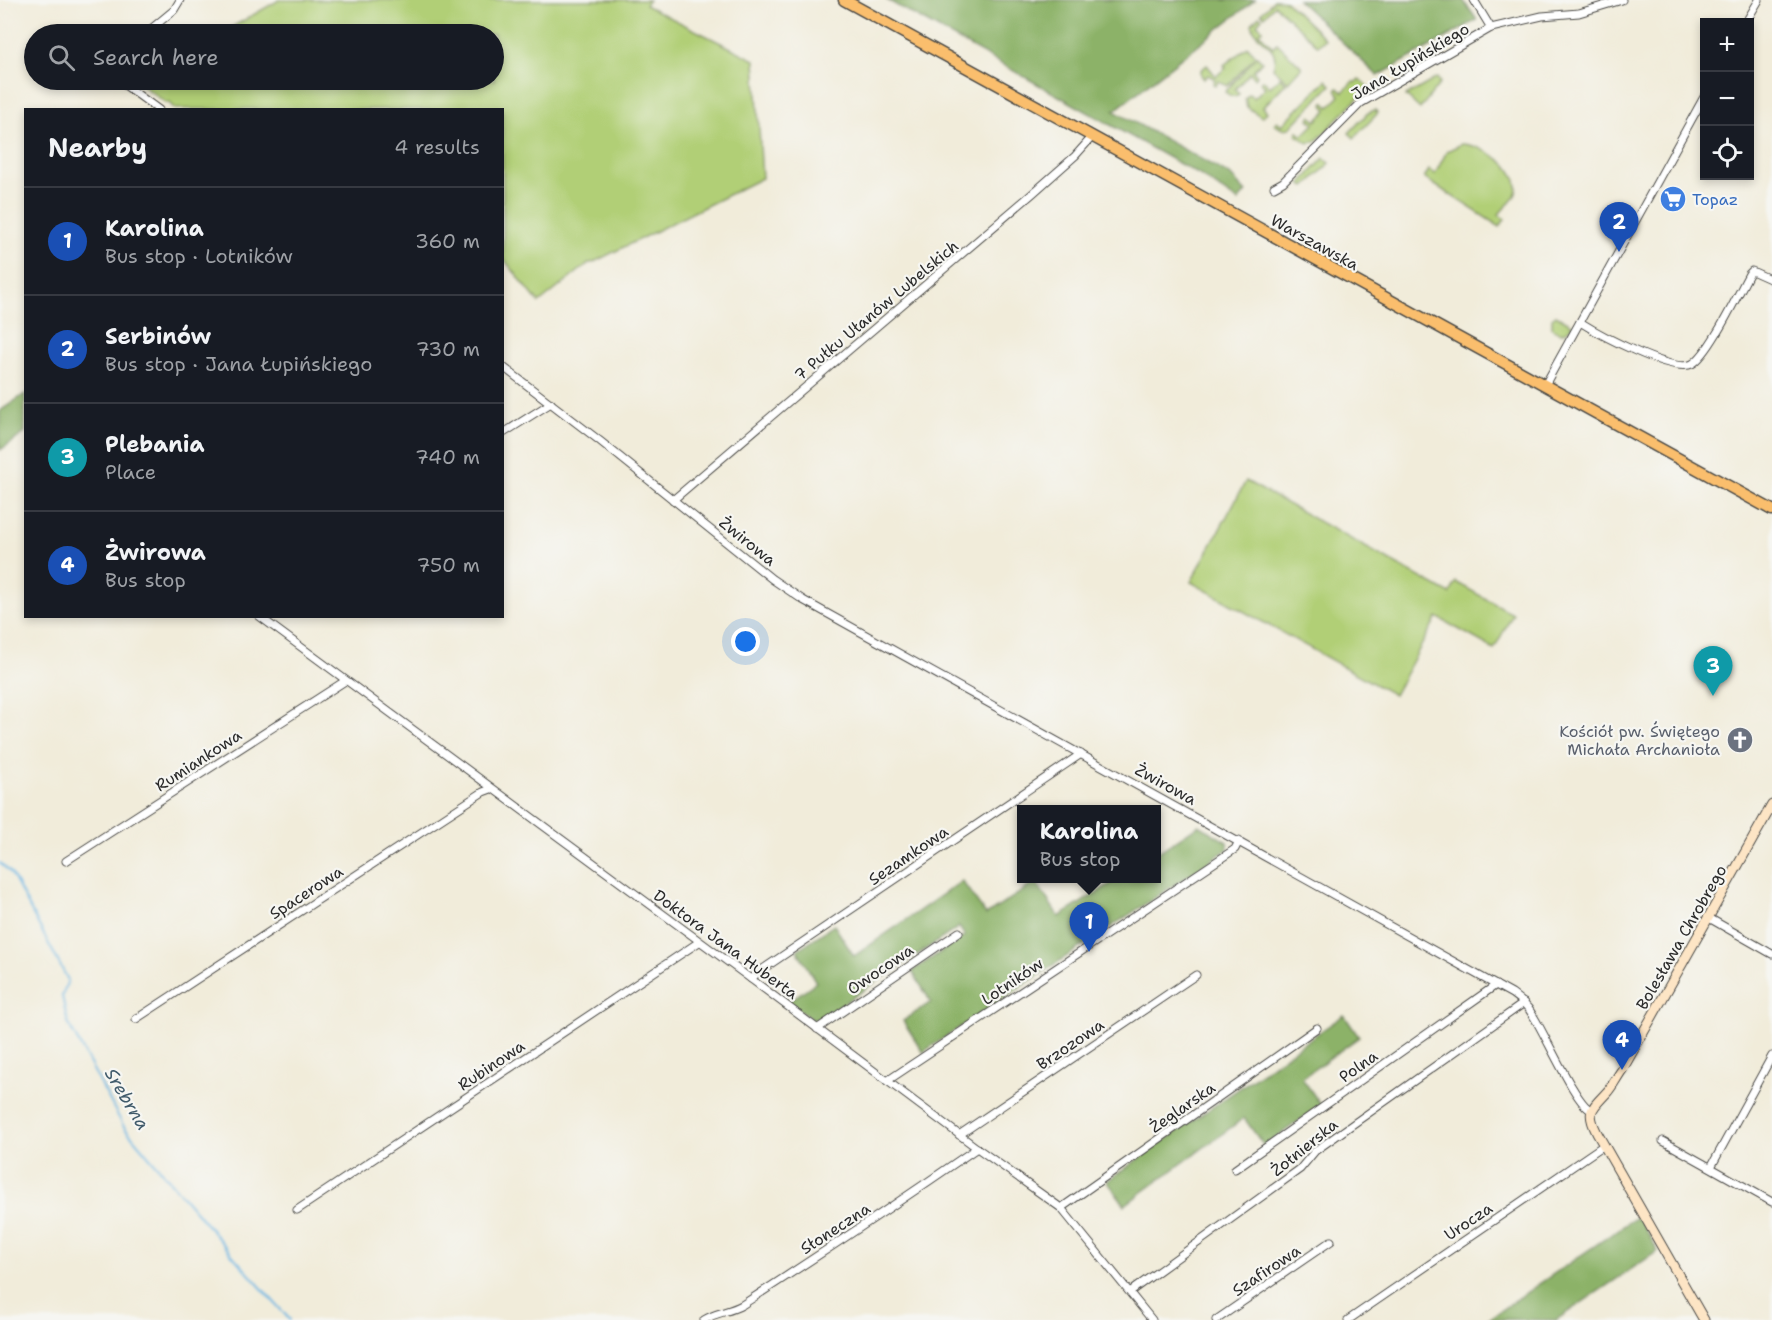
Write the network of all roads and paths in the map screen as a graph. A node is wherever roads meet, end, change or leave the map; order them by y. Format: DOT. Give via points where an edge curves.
graph roads {
  1 [pos="180,0"];
  2 [pos="844,0"];
  3 [pos="1474,0"];
  4 [pos="1622,0"];
  5 [pos="1759,0"];
  6 [pos="1748,18"];
  7 [pos="157,24"];
  8 [pos="1491,28"];
  9 [pos="132,90"];
  10 [pos="1700,104"];
  11 [pos="156,108"];
  12 [pos="1092,137"];
  13 [pos="1274,187"];
  14 [pos="1772,280"];
  15 [pos="1580,322"];
  16 [pos="504,368"];
  17 [pos="1545,386"];
  18 [pos="551,403"];
  19 [pos="504,433"];
  20 [pos="673,500"];
  21 [pos="1772,510"];
  22 [pos="262,618"];
  23 [pos="345,681"];
  24 [pos="1081,754"];
  25 [pos="491,789"];
  26 [pos="1772,805"];
  27 [pos="1239,841"];
  28 [pos="66,861"];
  29 [pos="1709,918"];
  30 [pos="959,932"];
  31 [pos="699,942"];
  32 [pos="1772,954"];
  33 [pos="1196,975"];
  34 [pos="752,980"];
  35 [pos="1496,985"];
  36 [pos="1524,1003"];
  37 [pos="136,1019"];
  38 [pos="1317,1028"];
  39 [pos="817,1029"];
  40 [pos="1772,1056"];
  41 [pos="887,1081"];
  42 [pos="1591,1110"];
  43 [pos="959,1135"];
  44 [pos="1663,1141"];
  45 [pos="1604,1145"];
  46 [pos="976,1148"];
  47 [pos="1711,1167"];
  48 [pos="1235,1169"];
  49 [pos="1772,1202"];
  50 [pos="1061,1208"];
  51 [pos="297,1210"];
  52 [pos="1332,1241"];
  53 [pos="1131,1291"];
  54 [pos="704,1320"];
  55 [pos="1152,1320"];
  56 [pos="1216,1320"];
  57 [pos="1348,1320"];
  58 [pos="1704,1320"];
  1 -- 7 [label="street"];
  2 -- 12 [label="main road, Warszawska"];
  3 -- 8 [label="street"];
  4 -- 8 [label="street, Jana Łupińskiego" via="1579,13 1542,16"];
  5 -- 6 [label="street"];
  8 -- 13 [label="street, Jana Łupińskiego" via="1361,103"];
  9 -- 11 [label="street"];
  10 -- 15 [label="street"];
  12 -- 17 [label="main road, Warszawska"];
  12 -- 20 [label="street, 7 Pułku Ułanów Lubelskich" via="1024,201"];
  14 -- 15 [label="street" via="1758,272 1749,274 1707,348 1687,366 1641,353"];
  15 -- 17 [label="street"];
  16 -- 18 [label="street, Żwirowa"];
  17 -- 21 [label="main road, Warszawska"];
  18 -- 19 [label="street"];
  18 -- 20 [label="street, Żwirowa"];
  20 -- 24 [label="street, Żwirowa" via="795,596"];
  22 -- 23 [label="street, Doktora Jana Huberta"];
  23 -- 25 [label="street, Doktora Jana Huberta"];
  23 -- 28 [label="street, Rumiankowa"];
  24 -- 27 [label="street, Żwirowa"];
  24 -- 34 [label="street, Sezamkowa"];
  25 -- 31 [label="street, Doktora Jana Huberta"];
  25 -- 37 [label="street, Spacerowa"];
  26 -- 29 [label="street, Bolesława Chrobrego"];
  27 -- 35 [label="street, Żwirowa"];
  27 -- 41 [label="street, Lotników" via="1235,849"];
  29 -- 32 [label="street"];
  29 -- 42 [label="street, Bolesława Chrobrego" via="1613,1084"];
  30 -- 39 [label="street, Owocowa"];
  31 -- 34 [label="street, Doktora Jana Huberta"];
  31 -- 51 [label="street, Rubinowa"];
  33 -- 43 [label="street, Brzozowa"];
  34 -- 39 [label="street, Doktora Jana Huberta"];
  35 -- 36 [label="street, Żwirowa"];
  35 -- 48 [label="street, Polna"];
  36 -- 42 [label="street, Żwirowa" via="1576,1093"];
  36 -- 53 [label="street, Żołnierska" via="1315,1151 1300,1169"];
  38 -- 50 [label="street, Żeglarska"];
  39 -- 41 [label="street, Doktora Jana Huberta"];
  40 -- 47 [label="street"];
  41 -- 43 [label="street, Doktora Jana Huberta"];
  42 -- 45 [label="street, Żwirowa" via="1592,1124"];
  43 -- 46 [label="street, Doktora Jana Huberta"];
  44 -- 47 [label="street"];
  45 -- 57 [label="street, Urocza"];
  45 -- 58 [label="street, Żwirowa"];
  46 -- 50 [label="street, Doktora Jana Huberta"];
  46 -- 54 [label="street, Słoneczna" via="738,1307"];
  47 -- 49 [label="street"];
  50 -- 53 [label="street, Doktora Jana Huberta"];
  52 -- 56 [label="street, Szafirowa"];
  53 -- 55 [label="street, Doktora Jana Huberta"];
}
